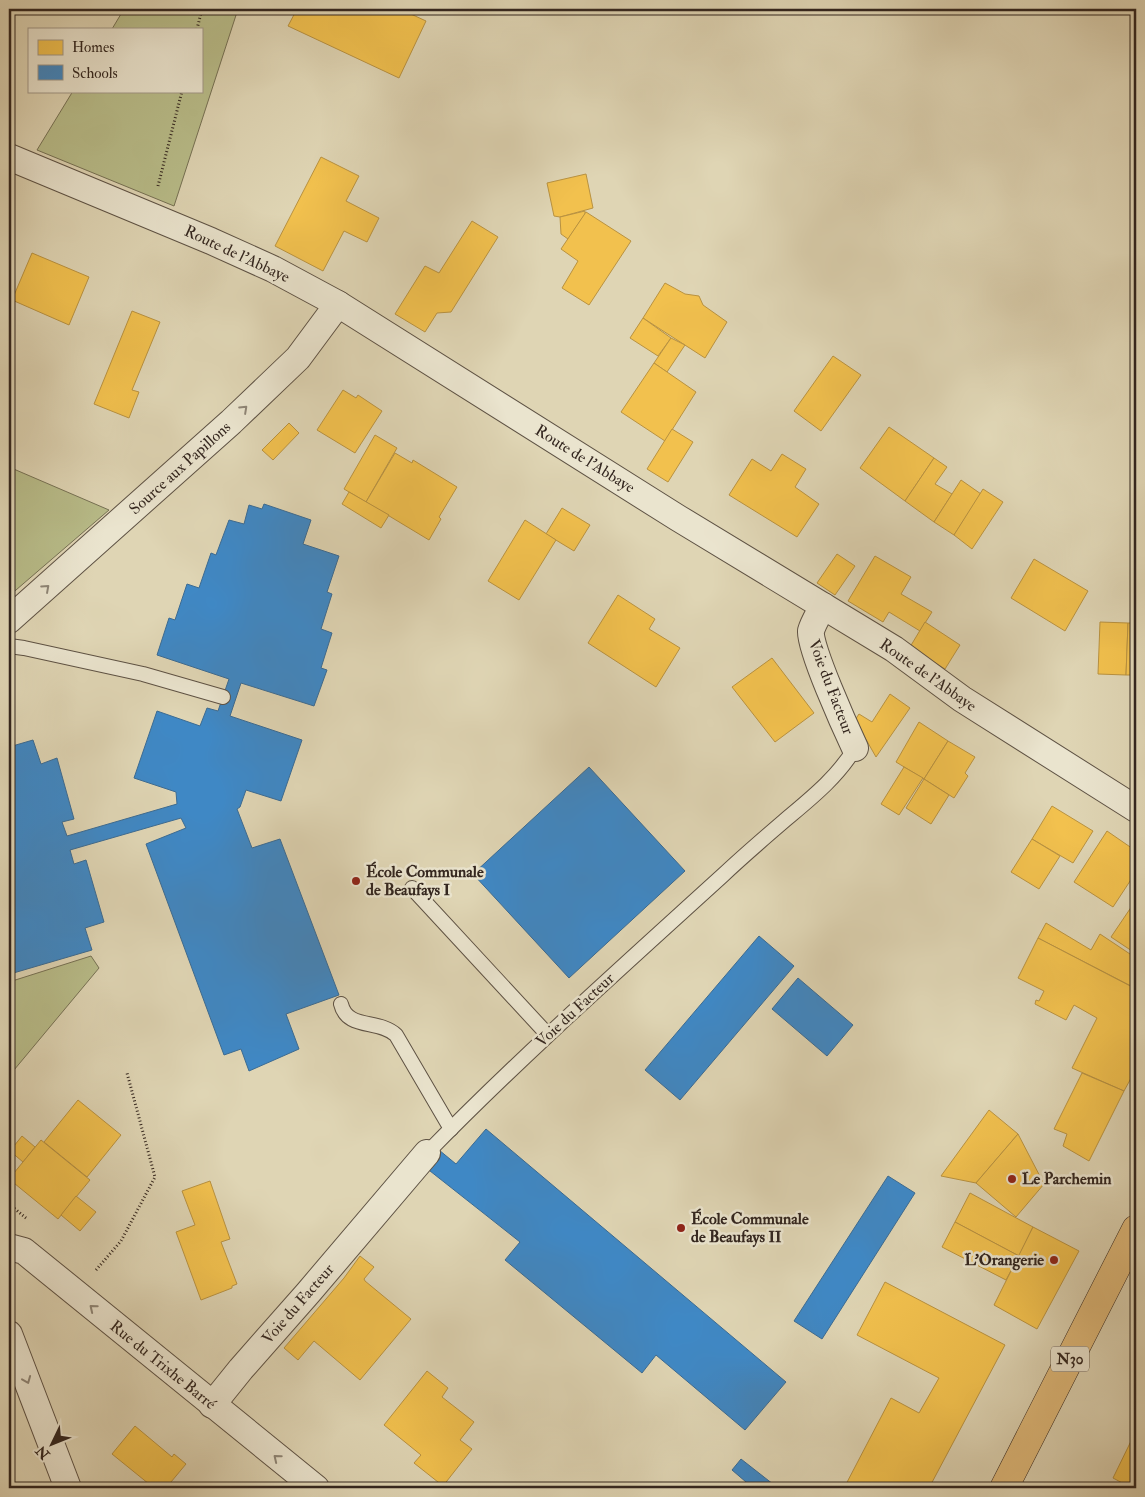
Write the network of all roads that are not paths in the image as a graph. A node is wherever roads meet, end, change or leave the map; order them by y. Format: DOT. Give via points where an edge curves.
graph roads {
  1 [pos="9,157"];
  2 [pos="338,304"];
  3 [pos="823,606"];
  4 [pos="9,620"];
  5 [pos="9,646"];
  6 [pos="223,697"];
  7 [pos="855,748"];
  8 [pos="1136,809"];
  9 [pos="412,888"];
  10 [pos="341,1004"];
  11 [pos="548,1035"];
  12 [pos="451,1129"];
  13 [pos="427,1153"];
  14 [pos="1136,1229"];
  15 [pos="9,1247"];
  16 [pos="9,1334"];
  17 [pos="212,1405"];
  18 [pos="68,1488"];
  19 [pos="316,1488"];
  20 [pos="1004,1488"];
  1 -- 2 [label="street, Route de l'Abbaye" via="211,241"];
  2 -- 3 [label="street, Route de l'Abbaye"];
  4 -- 2 [label="street, Source aux Papillons, one-way" via="298,358"];
  3 -- 7 [label="street, Voie du Facteur" via="810,632 834,703"];
  3 -- 8 [label="street, Route de l'Abbaye" via="894,649 962,699"];
  5 -- 6 [label="lane" via="143,674"];
  7 -- 11 [label="lane, Voie du Facteur" via="846,763 820,790 756,844"];
  9 -- 11 [label="lane"];
  10 -- 12 [label="lane" via="358,1022 379,1025 396,1035"];
  11 -- 12 [label="lane, Voie du Facteur"];
  12 -- 13 [label="lane, Voie du Facteur"];
  13 -- 17 [label="street, Voie du Facteur"];
  14 -- 20 [label="main road, N30"];
  17 -- 15 [label="street, Rue du Trixhe Barré, one-way" via="24,1251"];
  16 -- 18 [label="street, one-way"];
  19 -- 17 [label="street, Rue du Trixhe Barré, one-way"];
}
